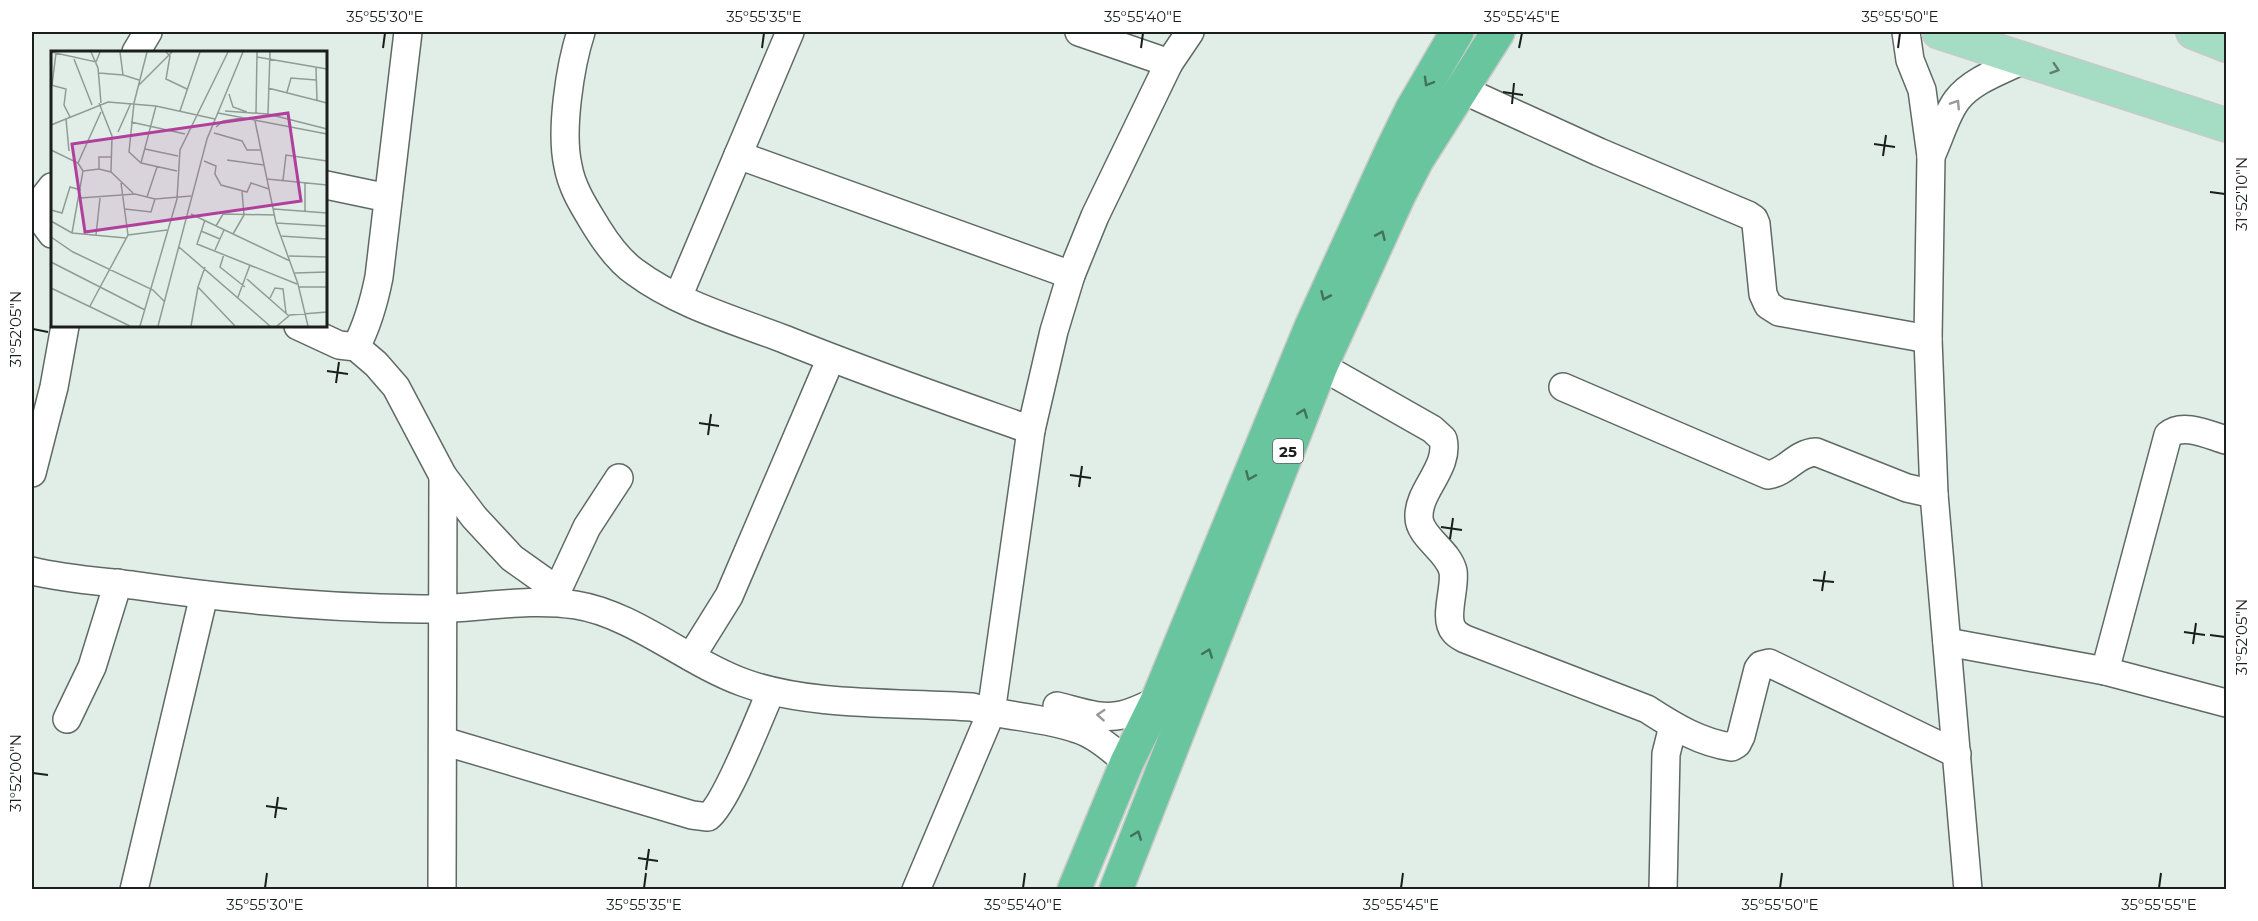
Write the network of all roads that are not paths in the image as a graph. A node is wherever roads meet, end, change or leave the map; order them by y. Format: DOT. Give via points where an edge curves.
graph roads {
  1 [pos="148,32"];
  2 [pos="408,32"];
  3 [pos="790,32"];
  4 [pos="1079,32"];
  5 [pos="1190,32"];
  6 [pos="1456,32"];
  7 [pos="1906,32"];
  8 [pos="1939,32"];
  9 [pos="2193,32"];
  10 [pos="1499,34"];
  11 [pos="573,37"];
  12 [pos="2226,45"];
  13 [pos="137,51"];
  14 [pos="2025,59"];
  15 [pos="1169,63"];
  16 [pos="1463,90"];
  17 [pos="2226,125"];
  18 [pos="738,155"];
  19 [pos="1931,156"];
  20 [pos="327,185"];
  21 [pos="51,188"];
  22 [pos="388,198"];
  23 [pos="33,208"];
  24 [pos="51,233"];
  25 [pos="1071,275"];
  26 [pos="678,297"];
  27 [pos="65,327"];
  28 [pos="300,327"];
  29 [pos="1928,339"];
  30 [pos="356,346"];
  31 [pos="831,358"];
  32 [pos="1321,366"];
  33 [pos="1563,387"];
  34 [pos="1031,430"];
  35 [pos="2226,440"];
  36 [pos="32,473"];
  37 [pos="443,476"];
  38 [pos="619,478"];
  39 [pos="1934,494"];
  40 [pos="32,571"];
  41 [pos="118,584"];
  42 [pos="204,596"];
  43 [pos="554,596"];
  44 [pos="444,609"];
  45 [pos="1947,642"];
  46 [pos="691,657"];
  47 [pos="2105,671"];
  48 [pos="771,691"];
  49 [pos="1157,701"];
  50 [pos="2226,703"];
  51 [pos="986,705"];
  52 [pos="68,719"];
  53 [pos="1673,726"];
  54 [pos="443,741"];
  55 [pos="1957,754"];
  56 [pos="1127,762"];
  57 [pos="134,890"];
  58 [pos="442,890"];
  59 [pos="916,890"];
  60 [pos="1074,890"];
  61 [pos="1116,890"];
  62 [pos="1663,890"];
  63 [pos="1968,890"];
  1 -- 13 [label="street"];
  2 -- 22 [label="street"];
  3 -- 18 [label="street"];
  4 -- 15 [label="street"];
  5 -- 15 [label="street"];
  6 -- 49 [label="highway, 25, one-way" via="1412,109 1311,327"];
  7 -- 19 [label="street" via="1910,60 1922,90"];
  8 -- 14 [label="main road"];
  9 -- 12 [label="main road"];
  10 -- 16 [label="highway, 25"];
  11 -- 26 [label="street" via="565,146 578,197 609,247 634,272"];
  14 -- 17 [label="main road, one-way"];
  19 -- 14 [label="street, one-way" via="1956,101 1982,80"];
  15 -- 25 [label="street"];
  16 -- 29 [label="street" via="1754,219 1763,294 1768,305 1779,312"];
  32 -- 16 [label="highway, 25, one-way" via="1403,186"];
  18 -- 25 [label="street"];
  18 -- 26 [label="street"];
  19 -- 29 [label="street"];
  20 -- 22 [label="street"];
  21 -- 23 [label="street"];
  22 -- 30 [label="street" via="373,308"];
  23 -- 24 [label="street"];
  25 -- 34 [label="street"];
  26 -- 31 [label="street"];
  27 -- 36 [label="street"];
  28 -- 30 [label="street" via="339,345"];
  29 -- 39 [label="street"];
  30 -- 37 [label="street" via="396,387"];
  31 -- 34 [label="street"];
  31 -- 46 [label="street" via="729,596"];
  32 -- 53 [label="street" via="1443,439 1445,454 1419,518 1453,569 1450,615 1454,632 1647,708"];
  61 -- 32 [label="highway, 25, one-way"];
  33 -- 39 [label="street" via="1768,475 1802,454 1816,452 1907,488"];
  34 -- 51 [label="street"];
  35 -- 47 [label="street" via="2183,429 2168,435"];
  37 -- 43 [label="street" via="491,538"];
  37 -- 44 [label="street"];
  38 -- 43 [label="street" via="587,527"];
  39 -- 45 [label="street"];
  40 -- 41 [label="street"];
  41 -- 42 [label="street"];
  41 -- 52 [label="street" via="92,667"];
  42 -- 44 [label="street" via="358,609"];
  42 -- 57 [label="street"];
  43 -- 44 [label="street"];
  43 -- 46 [label="street" via="602,612"];
  44 -- 54 [label="street"];
  45 -- 47 [label="street"];
  45 -- 55 [label="street"];
  46 -- 48 [label="street" via="722,674"];
  47 -- 50 [label="street"];
  48 -- 51 [label="street" via="822,699"];
  48 -- 54 [label="street" via="724,795 708,817"];
  49 -- 51 [label="street, one-way" via="1110,716 1029,701"];
  49 -- 56 [label="highway, 25"];
  51 -- 56 [label="street" via="1077,728"];
  51 -- 59 [label="street"];
  53 -- 55 [label="street" via="1712,743 1732,747 1737,744 1758,669 1769,663"];
  53 -- 62 [label="street" via="1666,754"];
  54 -- 58 [label="street"];
  55 -- 63 [label="street"];
  56 -- 60 [label="highway, 25"];
}
